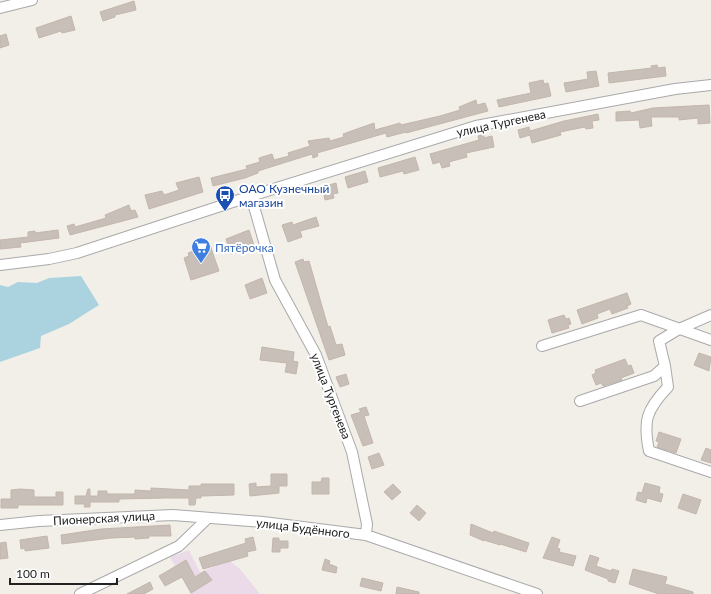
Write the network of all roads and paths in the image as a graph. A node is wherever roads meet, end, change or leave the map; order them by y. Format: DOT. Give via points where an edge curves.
graph roads {
  1 [pos="32,0"];
  2 [pos="0,8"];
  3 [pos="711,85"];
  4 [pos="251,196"];
  5 [pos="0,265"];
  6 [pos="711,315"];
  7 [pos="679,329"];
  8 [pos="711,340"];
  9 [pos="542,346"];
  10 [pos="665,366"];
  11 [pos="580,401"];
  12 [pos="711,472"];
  13 [pos="207,519"];
  14 [pos="0,525"];
  15 [pos="366,535"];
  16 [pos="80,594"];
  17 [pos="537,594"];
  1 -- 2 [label="street"];
  3 -- 4 [label="street, улица Тургенева" via="675,89 476,126"];
  4 -- 5 [label="street, улица Тургенева" via="77,253"];
  4 -- 15 [label="street, улица Тургенева" via="275,280 316,355 352,452 367,524"];
  6 -- 7 [label="street"];
  7 -- 8 [label="street"];
  7 -- 9 [label="street" via="641,315"];
  7 -- 10 [label="street" via="659,341"];
  10 -- 11 [label="street" via="654,376"];
  10 -- 12 [label="street" via="668,387 648,415 645,431 649,451"];
  13 -- 14 [label="street, Пионерская улица" via="172,515"];
  13 -- 15 [label="street, улица Будённого" via="263,522"];
  13 -- 16 [label="street" via="179,546"];
  15 -- 17 [label="street, улица Будённого"];
}
